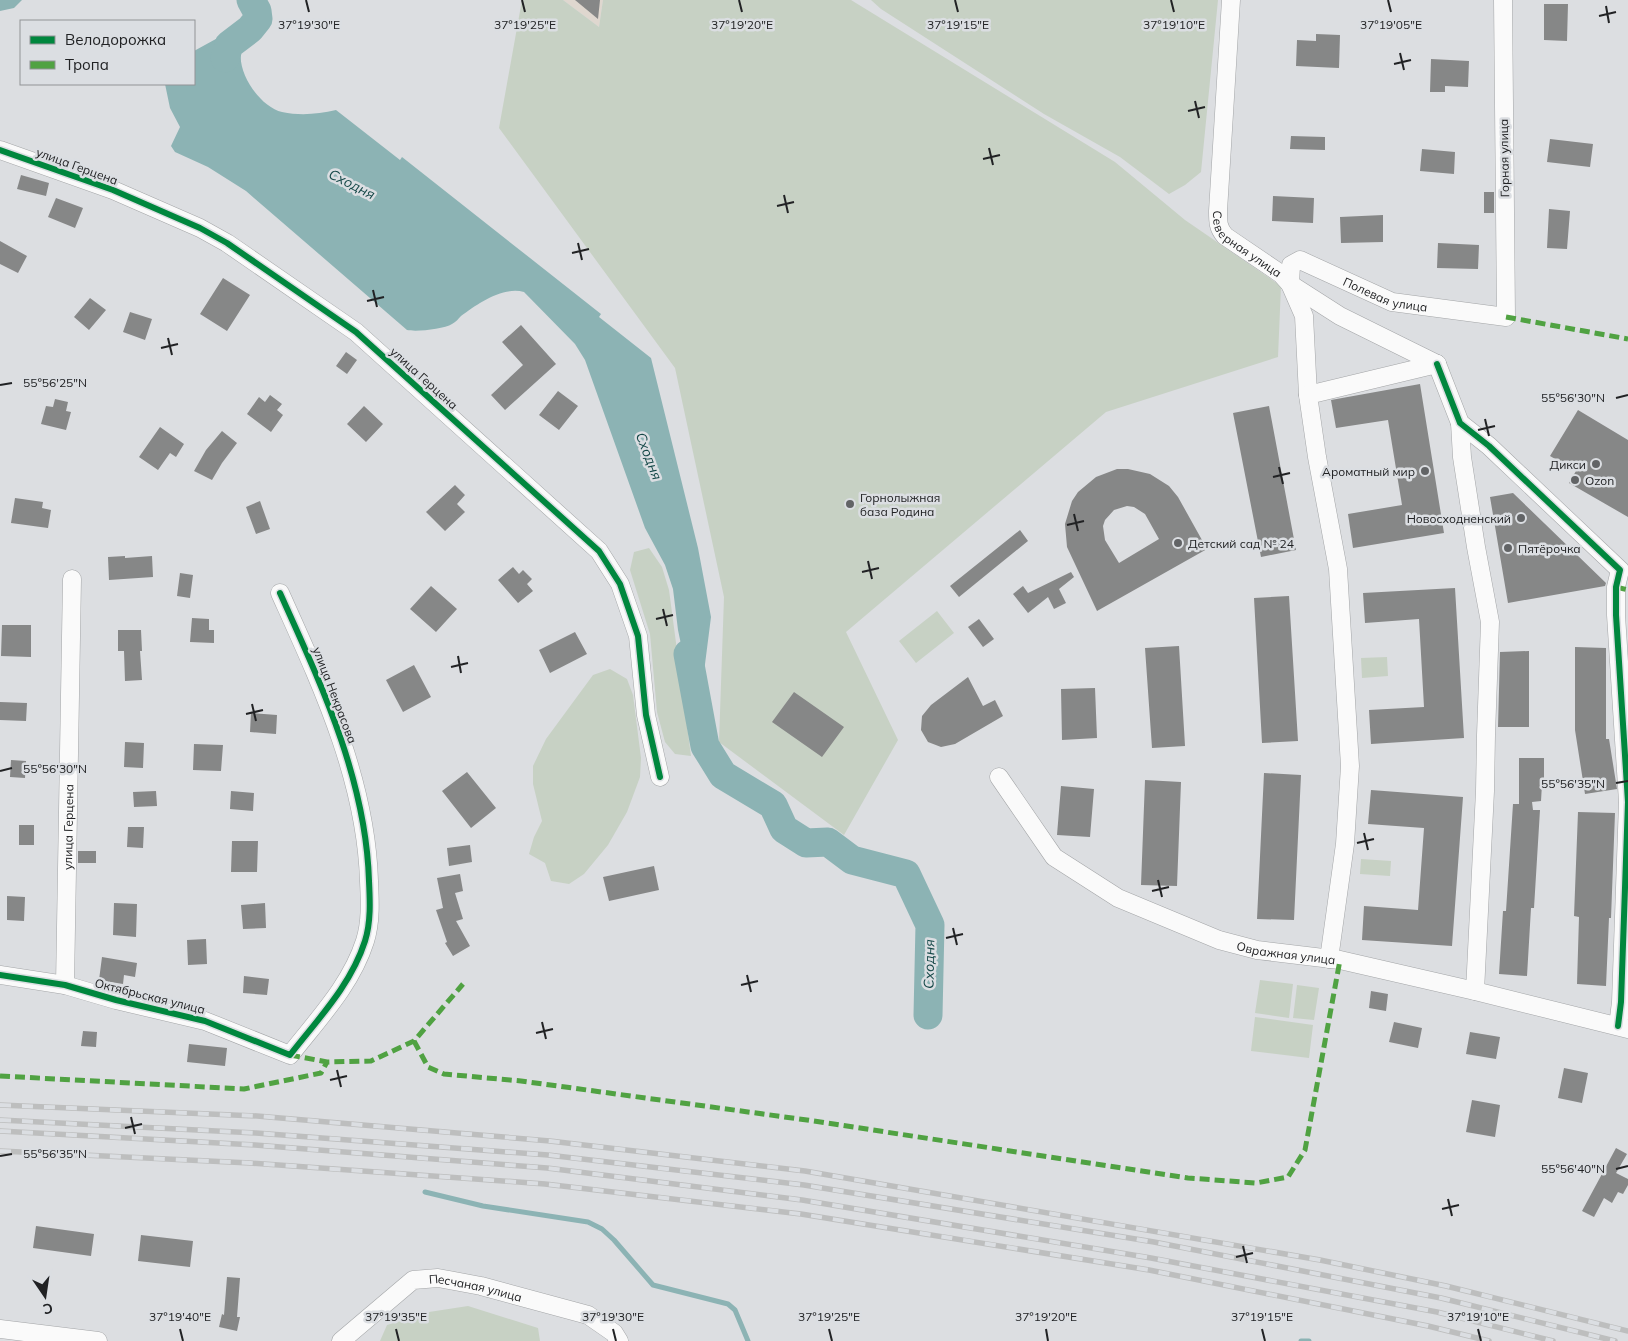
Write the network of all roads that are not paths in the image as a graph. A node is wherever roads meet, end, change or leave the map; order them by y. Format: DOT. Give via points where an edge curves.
graph roads {
  1 [pos="1231,0"];
  2 [pos="1503,0"];
  3 [pos="0,150"];
  4 [pos="1290,284"];
  5 [pos="1506,317"];
  6 [pos="1436,364"];
  7 [pos="1308,395"];
  8 [pos="1460,423"];
  9 [pos="72,579"];
  10 [pos="280,592"];
  11 [pos="660,776"];
  12 [pos="999,777"];
  13 [pos="1329,959"];
  14 [pos="0,975"];
  15 [pos="65,985"];
  16 [pos="1475,991"];
  17 [pos="1623,1028"];
  18 [pos="290,1055"];
  19 [pos="0,1329"];
  20 [pos="98,1341"];
  21 [pos="341,1341"];
  22 [pos="618,1341"];
  1 -- 4 [label="street, Северная улица" via="1218,224 1225,236 1281,274"];
  2 -- 5 [label="street, Горная улица"];
  3 -- 11 [label="street, улица Герцена" via="114,190 228,243 356,332 599,550 620,584 638,636 646,715"];
  4 -- 5 [label="street, Полевая улица" via="1291,265 1300,260 1392,302"];
  4 -- 6 [label="street, Северная улица" via="1340,316"];
  4 -- 7 [label="street" via="1304,316"];
  6 -- 7 [label="street"];
  6 -- 8 [label="street"];
  7 -- 13 [label="street" via="1338,569 1350,766 1345,844"];
  8 -- 16 [label="street" via="1462,456 1490,622"];
  8 -- 17 [label="street" via="1489,446 1620,570 1616,615 1628,802 1621,1002"];
  9 -- 15 [label="street, улица Герцена"];
  10 -- 18 [label="street, улица Некрасова" via="338,729 357,792 368,858 370,910 365,941 346,984"];
  12 -- 13 [label="street, Овражная улица" via="1054,857 1118,898 1219,940 1257,950"];
  13 -- 16 [label="street, Овражная улица"];
  14 -- 15 [label="street, Октябрьская улица"];
  15 -- 18 [label="street, Октябрьская улица" via="206,1021"];
  16 -- 17 [label="street, Овражная улица"];
  19 -- 20 [label="street"];
  21 -- 22 [label="street, Песчаная улица" via="413,1280 438,1278 481,1286 588,1315 614,1334"];
}
